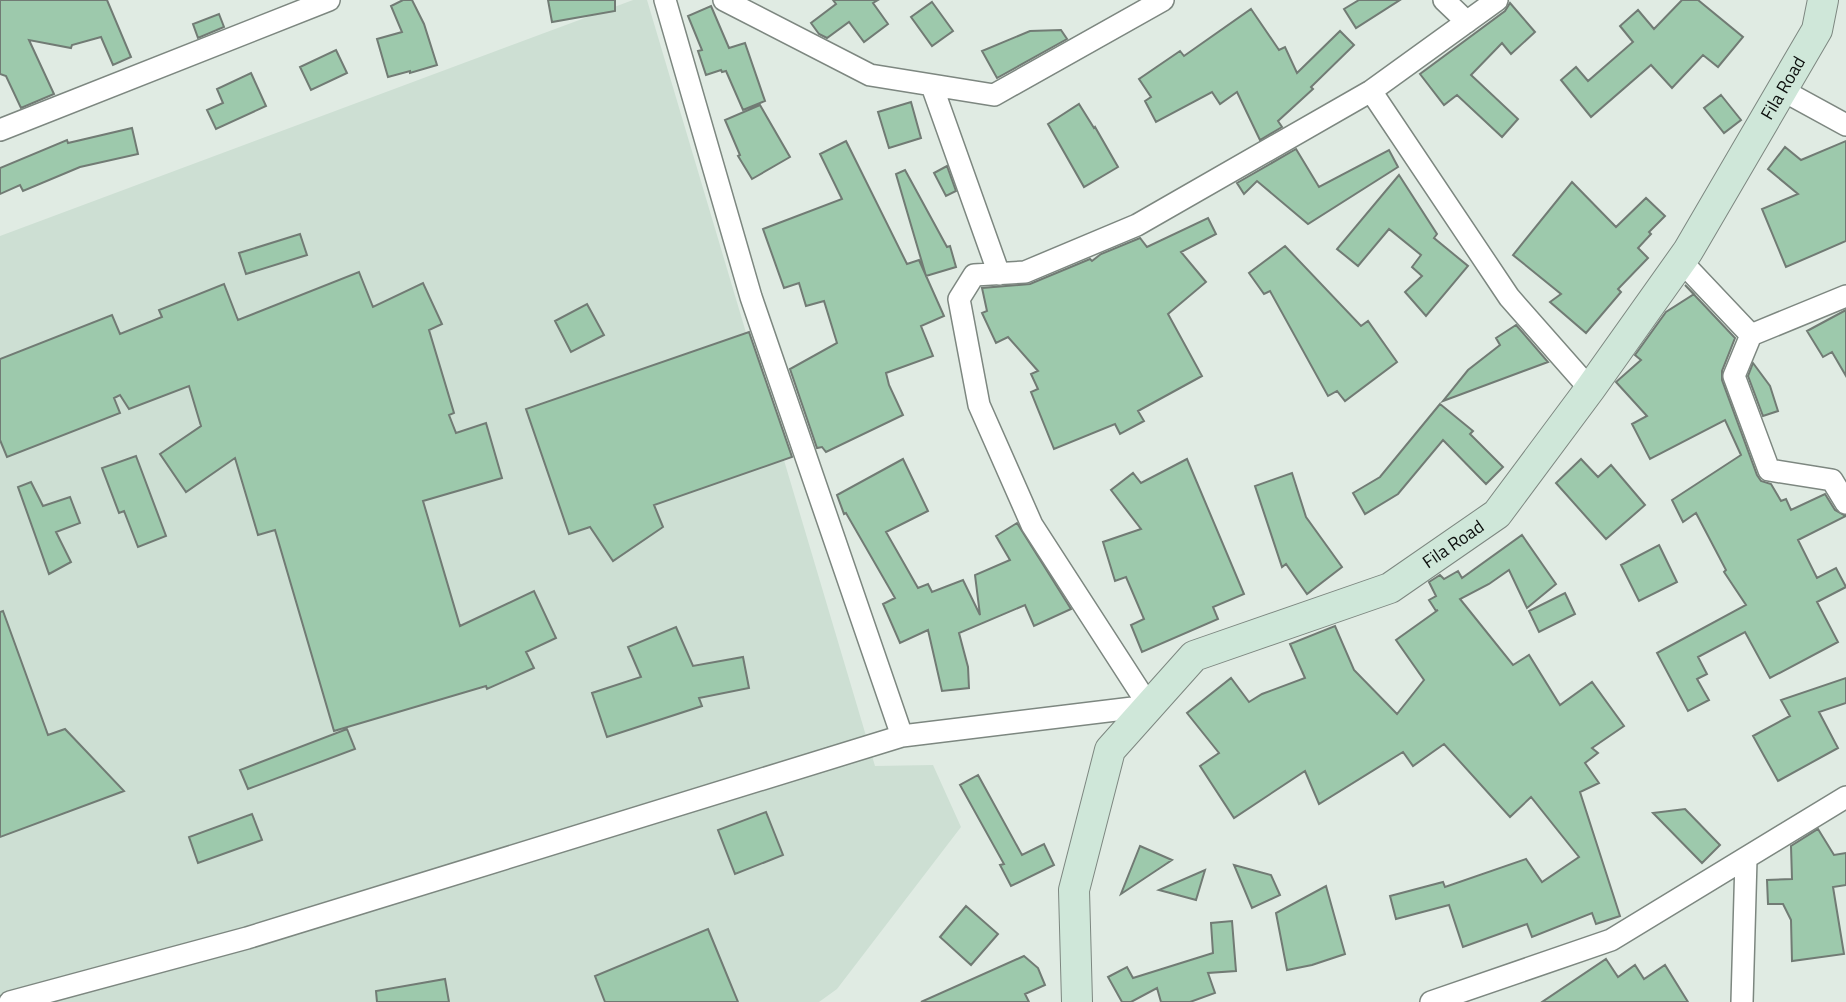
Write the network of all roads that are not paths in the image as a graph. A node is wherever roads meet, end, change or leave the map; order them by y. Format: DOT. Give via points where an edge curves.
graph roads {
  1 [pos="329,0"];
  2 [pos="664,0"];
  3 [pos="724,0"];
  4 [pos="1163,0"];
  5 [pos="1444,0"];
  6 [pos="1497,0"];
  7 [pos="1823,0"];
  8 [pos="1467,22"];
  9 [pos="932,86"];
  10 [pos="1782,90"];
  11 [pos="1371,91"];
  12 [pos="1846,125"];
  13 [pos="0,130"];
  14 [pos="1681,261"];
  15 [pos="999,274"];
  16 [pos="1846,296"];
  17 [pos="1751,335"];
  18 [pos="1590,389"];
  19 [pos="1846,503"];
  20 [pos="1149,706"];
  21 [pos="902,736"];
  22 [pos="1846,797"];
  23 [pos="1746,859"];
  24 [pos="10,1002"];
  25 [pos="1077,1002"];
  26 [pos="1431,1002"];
  27 [pos="1742,1002"];
  1 -- 13 [label="street"];
  2 -- 21 [label="street" via="751,297"];
  3 -- 9 [label="street" via="870,75"];
  4 -- 9 [label="street" via="994,95"];
  5 -- 8 [label="street"];
  6 -- 8 [label="street"];
  7 -- 10 [label="street, Fila Road" via="1817,30"];
  8 -- 11 [label="street"];
  9 -- 15 [label="street"];
  10 -- 12 [label="street"];
  10 -- 14 [label="street, Fila Road"];
  11 -- 15 [label="street" via="1137,225 1025,272"];
  11 -- 18 [label="street" via="1509,297"];
  14 -- 17 [label="street"];
  14 -- 18 [label="street, Fila Road"];
  15 -- 20 [label="street" via="974,275 959,299 979,405 1032,526"];
  16 -- 17 [label="street"];
  17 -- 19 [label="street" via="1734,376 1769,470 1832,480"];
  18 -- 20 [label="street, Fila Road" via="1497,514 1390,589 1194,656"];
  20 -- 21 [label="street"];
  20 -- 25 [label="street, Fila Road" via="1110,750 1074,890"];
  21 -- 24 [label="street" via="247,938"];
  22 -- 23 [label="street"];
  23 -- 26 [label="street" via="1611,940"];
  23 -- 27 [label="street"];
}
